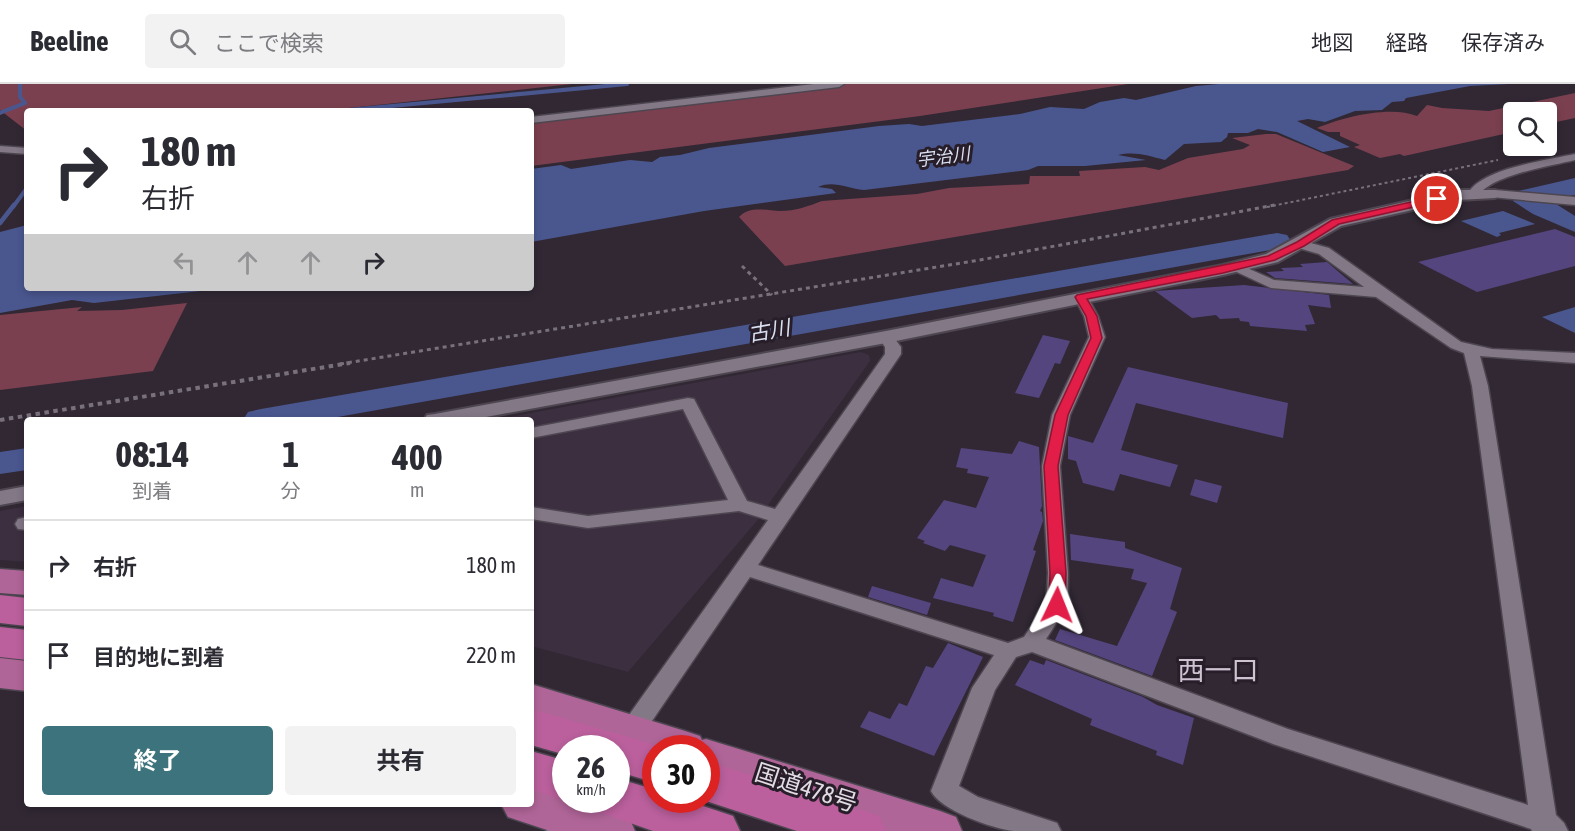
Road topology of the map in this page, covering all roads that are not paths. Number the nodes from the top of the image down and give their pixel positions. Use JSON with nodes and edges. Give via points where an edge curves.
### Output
{"nodes":[{"id":1,"x":839,"y":84,"type":"edge"},
{"id":2,"x":534,"y":120,"type":"edge"},
{"id":3,"x":0,"y":149,"type":"edge"},
{"id":4,"x":24,"y":151,"type":"edge"},
{"id":5,"x":24,"y":157,"type":"edge"},
{"id":6,"x":1575,"y":157,"type":"edge"},
{"id":7,"x":0,"y":159,"type":"edge"},
{"id":8,"x":1474,"y":193,"type":"junction"},
{"id":9,"x":1496,"y":194,"type":"joint"},
{"id":10,"x":1569,"y":202,"type":"edge"},
{"id":11,"x":1300,"y":244,"type":"junction"},
{"id":12,"x":1233,"y":267,"type":"junction"},
{"id":13,"x":1380,"y":293,"type":"junction"},
{"id":14,"x":1080,"y":297,"type":"junction"},
{"id":15,"x":886,"y":337,"type":"junction"},
{"id":16,"x":1471,"y":350,"type":"junction"},
{"id":17,"x":1575,"y":358,"type":"edge"},
{"id":18,"x":451,"y":417,"type":"edge"},
{"id":19,"x":534,"y":432,"type":"edge"},
{"id":20,"x":24,"y":494,"type":"edge"},
{"id":21,"x":0,"y":498,"type":"edge"},
{"id":22,"x":740,"y":505,"type":"junction"},
{"id":23,"x":534,"y":513,"type":"edge"},
{"id":24,"x":781,"y":517,"type":"junction"},
{"id":25,"x":745,"y":568,"type":"junction"},
{"id":26,"x":0,"y":581,"type":"edge"},
{"id":27,"x":24,"y":584,"type":"edge"},
{"id":28,"x":0,"y":609,"type":"edge"},
{"id":29,"x":24,"y":612,"type":"edge"},
{"id":30,"x":0,"y":642,"type":"edge"},
{"id":31,"x":1032,"y":643,"type":"junction"},
{"id":32,"x":24,"y":645,"type":"edge"},
{"id":33,"x":1008,"y":651,"type":"junction"},
{"id":34,"x":0,"y":673,"type":"edge"},
{"id":35,"x":24,"y":676,"type":"edge"},
{"id":36,"x":534,"y":701,"type":"edge"},
{"id":37,"x":534,"y":728,"type":"edge"},
{"id":38,"x":564,"y":735,"type":"edge"},
{"id":39,"x":597,"y":735,"type":"edge"},
{"id":40,"x":630,"y":742,"type":"edge"},
{"id":41,"x":720,"y":760,"type":"edge"},
{"id":42,"x":534,"y":773,"type":"edge"},
{"id":43,"x":720,"y":785,"type":"edge"},
{"id":44,"x":552,"y":790,"type":"edge"},
{"id":45,"x":630,"y":803,"type":"edge"},
{"id":46,"x":534,"y":805,"type":"edge"},
{"id":47,"x":552,"y":806,"type":"edge"},
{"id":48,"x":580,"y":813,"type":"edge"},
{"id":49,"x":1548,"y":828,"type":"edge"},
{"id":50,"x":613,"y":831,"type":"edge"},
{"id":51,"x":716,"y":831,"type":"edge"},
{"id":52,"x":862,"y":831,"type":"edge"},
{"id":53,"x":940,"y":831,"type":"edge"},
{"id":54,"x":1048,"y":831,"type":"edge"}],
"edges":[{"from":1,"to":2,"type":"street"},
{"from":3,"to":4,"type":"street"},
{"from":5,"to":7,"type":"street"},
{"from":6,"to":8,"type":"street","via":[[1510,172]]},
{"from":8,"to":9,"type":"street"},
{"from":8,"to":11,"type":"street","via":[[1336,222]]},
{"from":9,"to":10,"type":"street"},
{"from":11,"to":12,"type":"street","via":[[1272,258]]},
{"from":11,"to":13,"type":"street","via":[[1324,251]]},
{"from":12,"to":13,"type":"street","via":[[1271,284]]},
{"from":12,"to":14,"type":"street"},
{"from":13,"to":16,"type":"street","via":[[1456,345]]},
{"from":14,"to":15,"type":"street"},
{"from":14,"to":31,"type":"street","via":[[1092,316],[1097,338],[1061,415],[1051,466],[1057,605]]},
{"from":15,"to":18,"type":"street"},
{"from":15,"to":24,"type":"street","via":[[893,354]]},
{"from":16,"to":17,"type":"street"},
{"from":16,"to":49,"type":"street","via":[[1480,386]]},
{"from":19,"to":22,"type":"street","via":[[687,403]]},
{"from":20,"to":21,"type":"street"},
{"from":22,"to":23,"type":"street","via":[[588,522]]},
{"from":22,"to":24,"type":"street"},
{"from":24,"to":25,"type":"street"},
{"from":25,"to":33,"type":"street"},
{"from":25,"to":40,"type":"street"},
{"from":26,"to":27,"type":"highway"},
{"from":28,"to":29,"type":"highway"},
{"from":30,"to":32,"type":"highway"},
{"from":31,"to":33,"type":"street"},
{"from":31,"to":49,"type":"street","via":[[1282,737]]},
{"from":33,"to":54,"type":"street","via":[[984,688],[944,791],[970,806]]},
{"from":34,"to":35,"type":"highway"},
{"from":36,"to":39,"type":"highway"},
{"from":37,"to":38,"type":"highway"},
{"from":41,"to":53,"type":"highway","name":"国道478号"},
{"from":42,"to":44,"type":"highway"},
{"from":43,"to":52,"type":"highway"},
{"from":45,"to":51,"type":"highway"},
{"from":46,"to":47,"type":"highway"},
{"from":48,"to":50,"type":"highway"}]}
